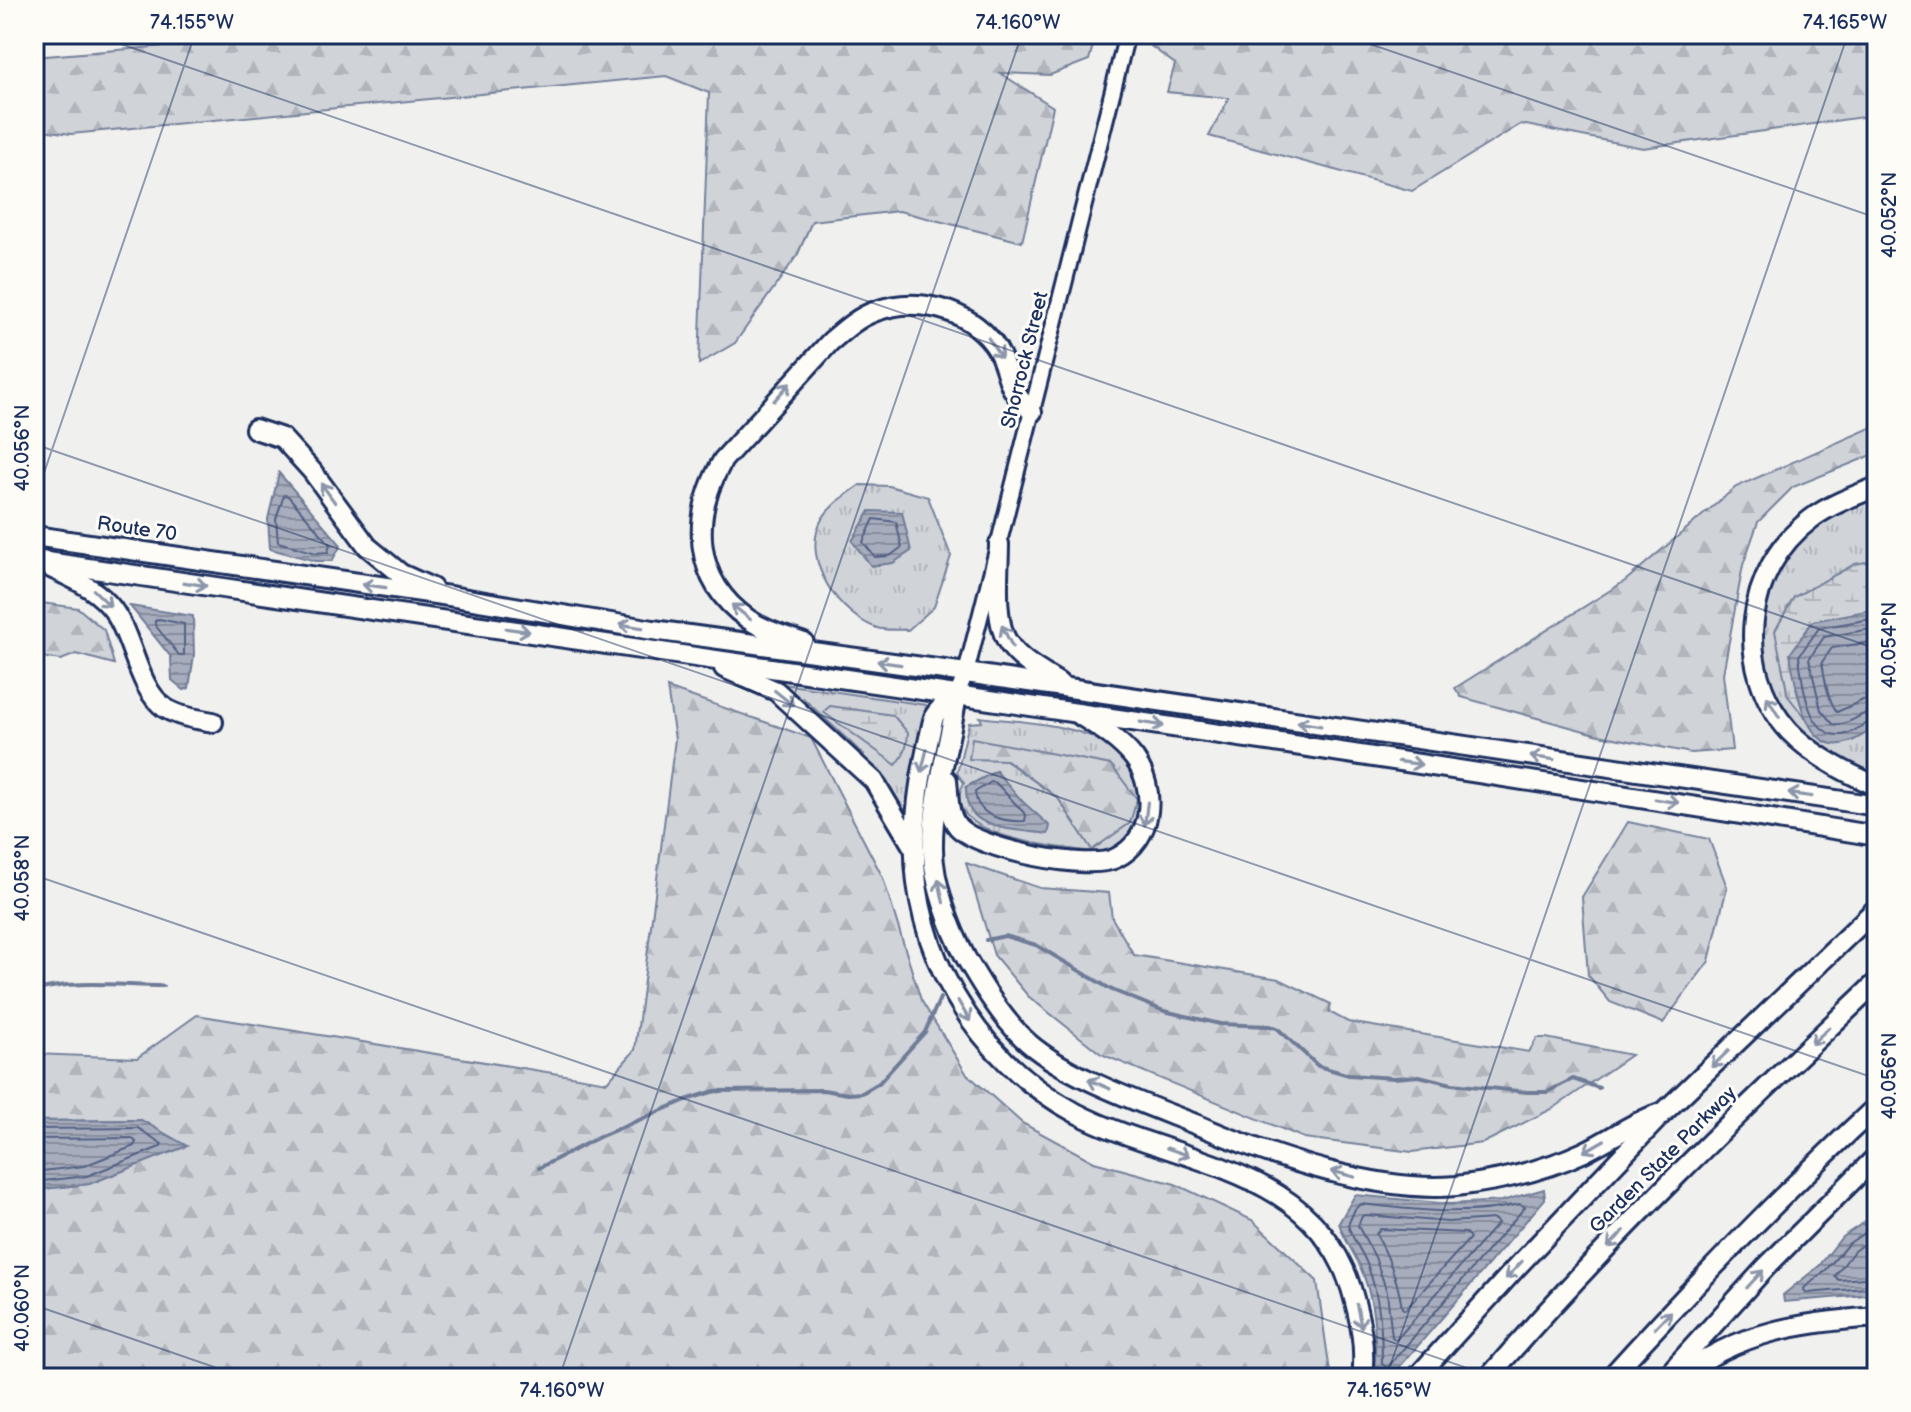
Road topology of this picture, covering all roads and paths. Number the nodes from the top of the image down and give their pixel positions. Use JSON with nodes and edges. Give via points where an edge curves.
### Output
{"nodes":[{"id":1,"x":1127,"y":34,"type":"edge"},
{"id":2,"x":1032,"y":412,"type":"junction"},
{"id":3,"x":255,"y":429,"type":"dead end"},
{"id":4,"x":1877,"y":487,"type":"edge"},
{"id":5,"x":34,"y":536,"type":"edge"},
{"id":6,"x":999,"y":544,"type":"junction"},
{"id":7,"x":34,"y":560,"type":"edge"},
{"id":8,"x":449,"y":596,"type":"junction"},
{"id":9,"x":660,"y":650,"type":"junction"},
{"id":10,"x":837,"y":655,"type":"junction"},
{"id":11,"x":966,"y":673,"type":"junction"},
{"id":12,"x":1064,"y":687,"type":"junction"},
{"id":13,"x":957,"y":694,"type":"junction"},
{"id":14,"x":1075,"y":713,"type":"junction"},
{"id":15,"x":213,"y":722,"type":"dead end"},
{"id":16,"x":945,"y":752,"type":"junction"},
{"id":17,"x":1877,"y":786,"type":"edge"},
{"id":18,"x":1877,"y":806,"type":"edge"},
{"id":19,"x":1877,"y":836,"type":"edge"},
{"id":20,"x":915,"y":850,"type":"junction"},
{"id":21,"x":1877,"y":908,"type":"edge"},
{"id":22,"x":1877,"y":982,"type":"edge"},
{"id":23,"x":1877,"y":1106,"type":"edge"},
{"id":24,"x":1664,"y":1112,"type":"junction"},
{"id":25,"x":1877,"y":1156,"type":"edge"},
{"id":26,"x":1877,"y":1317,"type":"edge"},
{"id":27,"x":1362,"y":1378,"type":"edge"},
{"id":28,"x":1416,"y":1378,"type":"edge"},
{"id":29,"x":1488,"y":1378,"type":"edge"},
{"id":30,"x":1610,"y":1378,"type":"edge"},
{"id":31,"x":1665,"y":1378,"type":"edge"},
{"id":32,"x":1679,"y":1378,"type":"edge"}],
"edges":[{"from":1,"to":2,"type":"main road","name":"Shorrock Street"},
{"from":2,"to":6,"type":"main road","name":"Shorrock Street"},
{"from":10,"to":2,"type":"highway","one_way":true,"via":[[762,628],[716,587],[703,547],[702,520],[723,460],[830,342],[863,316],[893,306],[945,309],[972,323],[994,344],[1013,390]]},
{"from":8,"to":3,"type":"highway","one_way":true,"via":[[401,574],[368,547],[282,438]]},
{"from":17,"to":4,"type":"highway","one_way":true,"via":[[1816,754],[1781,721],[1762,685],[1752,631],[1765,577],[1786,542],[1824,510]]},
{"from":8,"to":5,"type":"highway","name":"Route 70","one_way":true},
{"from":6,"to":11,"type":"main road","name":"Shorrock Street"},
{"from":12,"to":6,"type":"highway","one_way":true,"via":[[1009,644],[1002,628]]},
{"from":7,"to":9,"type":"highway","one_way":true},
{"from":7,"to":15,"type":"highway","one_way":true,"via":[[81,582],[110,606],[156,700]]},
{"from":10,"to":8,"type":"highway","one_way":true},
{"from":9,"to":13,"type":"highway"},
{"from":9,"to":20,"type":"highway","one_way":true,"via":[[730,669],[776,691],[874,781]]},
{"from":11,"to":10,"type":"highway","one_way":true},
{"from":11,"to":12,"type":"highway"},
{"from":11,"to":13,"type":"main road","name":"Shorrock Street"},
{"from":18,"to":12,"type":"highway","one_way":true},
{"from":13,"to":14,"type":"highway"},
{"from":13,"to":16,"type":"highway"},
{"from":13,"to":20,"type":"highway","one_way":true,"via":[[935,716],[918,787]]},
{"from":14,"to":16,"type":"highway","one_way":true,"via":[[1107,733],[1143,772],[1149,812],[1142,835],[1114,859],[1083,864],[1042,857],[977,839],[959,828],[950,812]]},
{"from":14,"to":19,"type":"highway","one_way":true},
{"from":24,"to":16,"type":"highway","one_way":true,"via":[[1543,1169],[1454,1186],[1408,1186],[1349,1176],[1245,1145],[1084,1078],[1022,1037],[988,996],[957,941],[932,851]]},
{"from":20,"to":27,"type":"highway","one_way":true,"via":[[929,939],[970,1022],[1046,1096],[1107,1127],[1239,1173],[1298,1208],[1319,1229],[1347,1275],[1363,1339]]},
{"from":21,"to":24,"type":"highway","one_way":true},
{"from":22,"to":29,"type":"highway","name":"Garden State Parkway","one_way":true,"via":[[1728,1123]]},
{"from":30,"to":23,"type":"highway","one_way":true},
{"from":24,"to":28,"type":"highway","one_way":true},
{"from":31,"to":25,"type":"highway","one_way":true},
{"from":26,"to":32,"type":"highway","via":[[1822,1320],[1748,1337]]}]}
